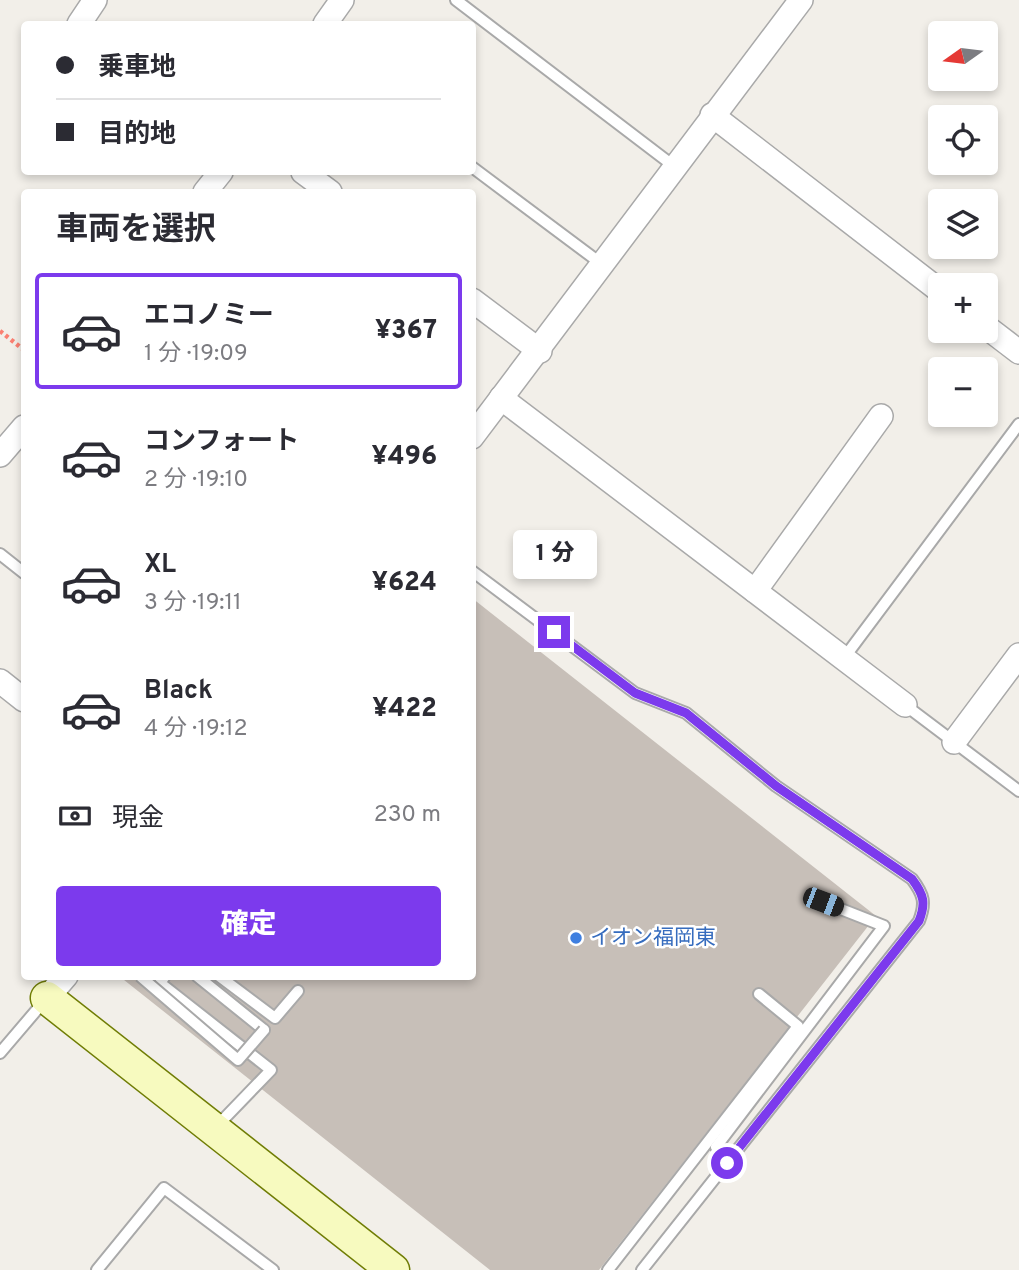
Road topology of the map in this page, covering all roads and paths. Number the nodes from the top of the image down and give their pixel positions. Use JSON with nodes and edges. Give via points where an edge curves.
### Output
{"nodes":[{"id":1,"x":95,"y":0,"type":"edge"},
{"id":2,"x":342,"y":0,"type":"edge"},
{"id":3,"x":456,"y":0,"type":"edge"},
{"id":4,"x":802,"y":0,"type":"edge"},
{"id":5,"x":81,"y":21,"type":"edge"},
{"id":6,"x":327,"y":21,"type":"edge"},
{"id":7,"x":712,"y":115,"type":"junction"},
{"id":8,"x":674,"y":167,"type":"junction"},
{"id":9,"x":476,"y":170,"type":"edge"},
{"id":10,"x":307,"y":175,"type":"edge"},
{"id":11,"x":326,"y":189,"type":"edge"},
{"id":12,"x":603,"y":265,"type":"junction"},
{"id":13,"x":928,"y":282,"type":"edge"},
{"id":14,"x":476,"y":303,"type":"edge"},
{"id":15,"x":0,"y":331,"type":"edge"},
{"id":16,"x":998,"y":336,"type":"edge"},
{"id":17,"x":21,"y":348,"type":"edge"},
{"id":18,"x":540,"y":351,"type":"junction"},
{"id":19,"x":1019,"y":352,"type":"edge"},
{"id":20,"x":500,"y":398,"type":"junction"},
{"id":21,"x":881,"y":416,"type":"dead end"},
{"id":22,"x":1019,"y":424,"type":"edge"},
{"id":23,"x":21,"y":430,"type":"edge"},
{"id":24,"x":476,"y":431,"type":"edge"},
{"id":25,"x":0,"y":455,"type":"edge"},
{"id":26,"x":0,"y":554,"type":"edge"},
{"id":27,"x":21,"y":571,"type":"edge"},
{"id":28,"x":476,"y":574,"type":"edge"},
{"id":29,"x":755,"y":591,"type":"junction"},
{"id":30,"x":1019,"y":655,"type":"edge"},
{"id":31,"x":844,"y":659,"type":"junction"},
{"id":32,"x":0,"y":681,"type":"edge"},
{"id":33,"x":21,"y":697,"type":"edge"},
{"id":34,"x":905,"y":705,"type":"joint"},
{"id":35,"x":954,"y":742,"type":"junction"},
{"id":36,"x":1019,"y":791,"type":"edge"},
{"id":37,"x":823,"y":902,"type":"dead end"},
{"id":38,"x":145,"y":980,"type":"edge"},
{"id":39,"x":162,"y":980,"type":"edge"},
{"id":40,"x":202,"y":980,"type":"edge"},
{"id":41,"x":224,"y":980,"type":"edge"},
{"id":42,"x":56,"y":987,"type":"edge"},
{"id":43,"x":298,"y":991,"type":"dead end"},
{"id":44,"x":759,"y":994,"type":"dead end"},
{"id":45,"x":0,"y":1053,"type":"edge"},
{"id":46,"x":214,"y":1129,"type":"junction"},
{"id":47,"x":727,"y":1163,"type":"junction"},
{"id":48,"x":97,"y":1270,"type":"edge"},
{"id":49,"x":273,"y":1270,"type":"edge"},
{"id":50,"x":393,"y":1270,"type":"edge"},
{"id":51,"x":608,"y":1270,"type":"edge"},
{"id":52,"x":642,"y":1270,"type":"edge"}],
"edges":[{"from":1,"to":5,"type":"street"},
{"from":2,"to":6,"type":"street"},
{"from":3,"to":8,"type":"lane"},
{"from":4,"to":7,"type":"street"},
{"from":7,"to":8,"type":"street"},
{"from":7,"to":13,"type":"street"},
{"from":8,"to":12,"type":"street"},
{"from":9,"to":12,"type":"lane"},
{"from":10,"to":11,"type":"street"},
{"from":12,"to":18,"type":"street"},
{"from":14,"to":18,"type":"street"},
{"from":15,"to":17,"type":"path"},
{"from":16,"to":19,"type":"street"},
{"from":18,"to":20,"type":"street"},
{"from":20,"to":24,"type":"street"},
{"from":20,"to":29,"type":"street"},
{"from":21,"to":29,"type":"street"},
{"from":22,"to":31,"type":"lane"},
{"from":23,"to":25,"type":"street"},
{"from":26,"to":27,"type":"lane"},
{"from":28,"to":47,"type":"lane","via":[[635,693],[686,713],[776,786],[912,879],[923,893],[925,907],[919,921]]},
{"from":29,"to":31,"type":"street"},
{"from":30,"to":35,"type":"street"},
{"from":31,"to":34,"type":"street"},
{"from":32,"to":33,"type":"street"},
{"from":34,"to":35,"type":"lane"},
{"from":35,"to":36,"type":"lane"},
{"from":37,"to":47,"type":"lane","via":[[884,926],[716,1147]]},
{"from":38,"to":40,"type":"lane","bridge":true,"via":[[238,1060],[264,1030]]},
{"from":39,"to":46,"type":"lane","via":[[160,983],[271,1070]]},
{"from":41,"to":43,"type":"lane","via":[[275,1018]]},
{"from":42,"to":45,"type":"lane"},
{"from":42,"to":46,"type":"street"},
{"from":44,"to":51,"type":"lane","via":[[798,1026]]},
{"from":46,"to":50,"type":"street"},
{"from":47,"to":52,"type":"lane"},
{"from":48,"to":49,"type":"lane","via":[[164,1188]]}]}
